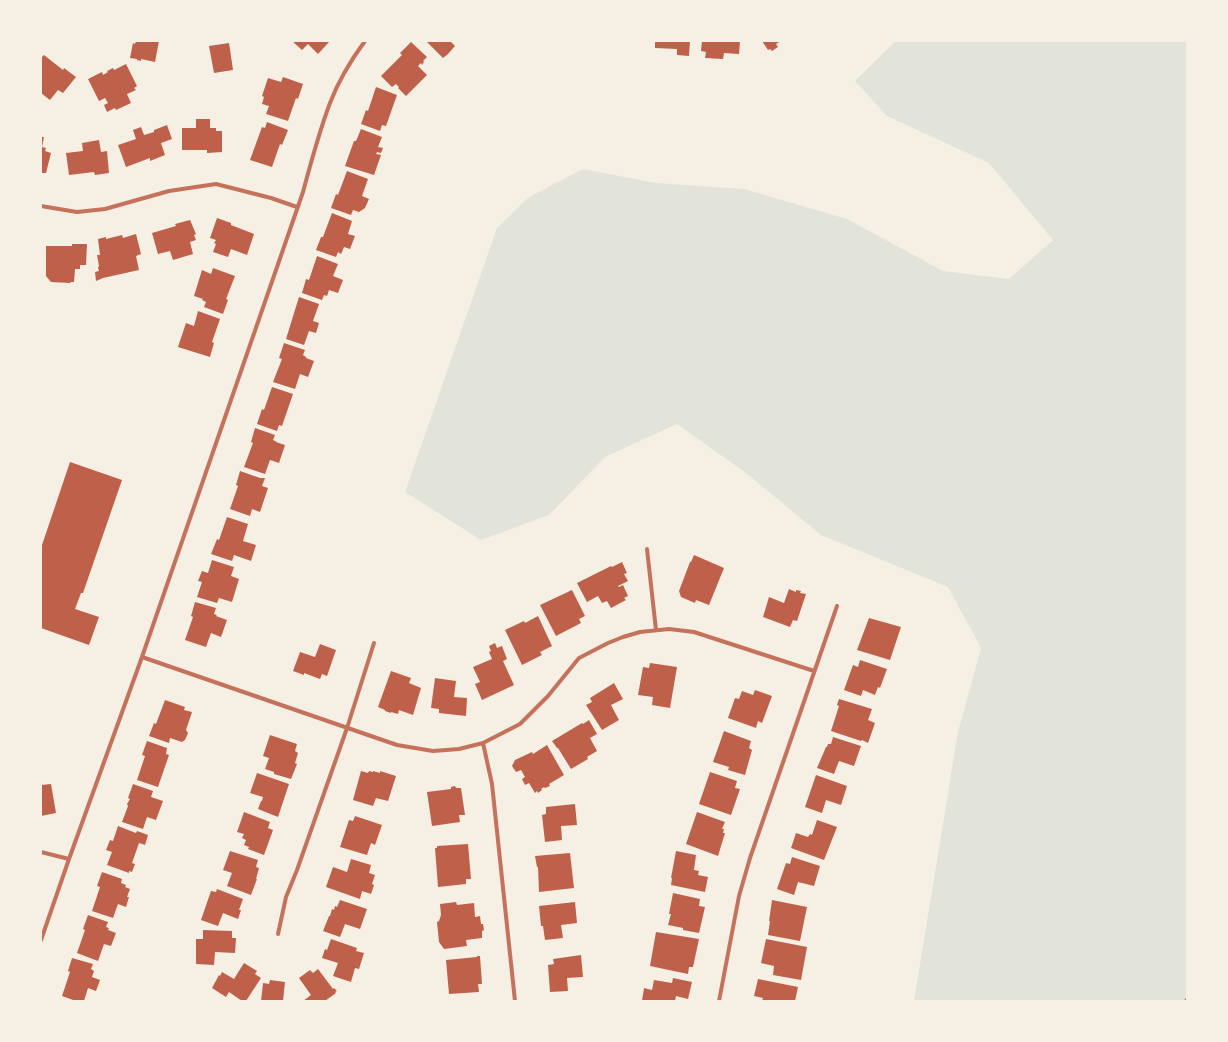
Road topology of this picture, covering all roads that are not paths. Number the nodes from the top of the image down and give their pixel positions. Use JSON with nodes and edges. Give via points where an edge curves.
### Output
{"nodes":[{"id":1,"x":365,"y":41,"type":"edge"},
{"id":2,"x":41,"y":206,"type":"edge"},
{"id":3,"x":297,"y":207,"type":"junction"},
{"id":4,"x":647,"y":549,"type":"dead end"},
{"id":5,"x":837,"y":606,"type":"dead end"},
{"id":6,"x":656,"y":630,"type":"junction"},
{"id":7,"x":374,"y":643,"type":"dead end"},
{"id":8,"x":142,"y":657,"type":"junction"},
{"id":9,"x":814,"y":671,"type":"junction"},
{"id":10,"x":347,"y":728,"type":"junction"},
{"id":11,"x":483,"y":743,"type":"junction"},
{"id":12,"x":41,"y":852,"type":"edge"},
{"id":13,"x":69,"y":859,"type":"junction"},
{"id":14,"x":278,"y":934,"type":"dead end"},
{"id":15,"x":41,"y":940,"type":"edge"},
{"id":16,"x":515,"y":1001,"type":"edge"},
{"id":17,"x":719,"y":1001,"type":"edge"}],
"edges":[{"from":1,"to":3,"type":"street","via":[[352,59],[330,102]]},
{"from":2,"to":3,"type":"street","via":[[77,212],[105,209],[169,191],[216,184]]},
{"from":3,"to":8,"type":"street"},
{"from":4,"to":6,"type":"street"},
{"from":5,"to":9,"type":"street"},
{"from":6,"to":9,"type":"street","via":[[694,632]]},
{"from":6,"to":11,"type":"street","via":[[623,637],[579,658],[548,696],[520,724]]},
{"from":7,"to":10,"type":"street"},
{"from":8,"to":10,"type":"street"},
{"from":8,"to":13,"type":"street"},
{"from":9,"to":17,"type":"street","via":[[739,896]]},
{"from":10,"to":11,"type":"street","via":[[397,745],[433,752]]},
{"from":10,"to":14,"type":"street","via":[[286,897]]},
{"from":11,"to":16,"type":"street","via":[[492,784]]},
{"from":12,"to":13,"type":"street"},
{"from":13,"to":15,"type":"street"}]}
